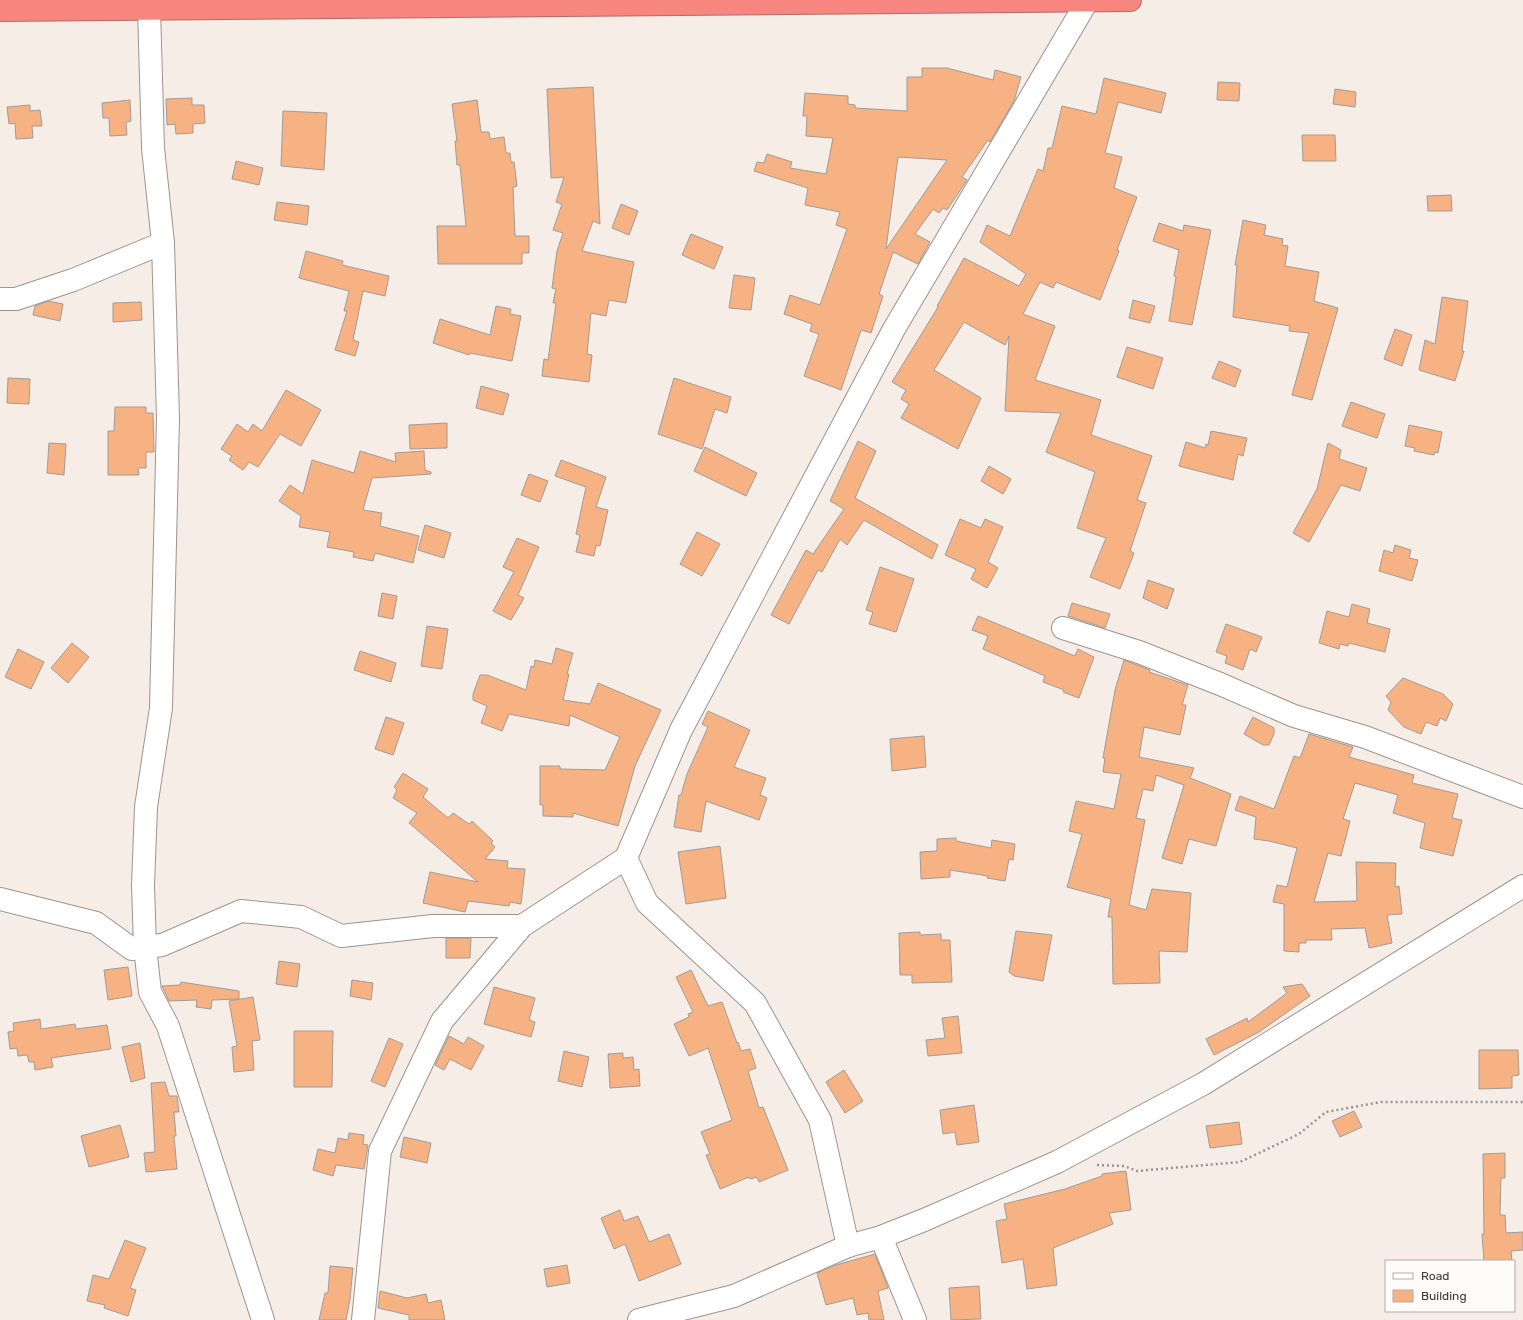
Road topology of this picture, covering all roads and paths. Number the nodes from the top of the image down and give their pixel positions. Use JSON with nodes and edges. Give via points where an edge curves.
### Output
{"nodes":[{"id":1,"x":1088,"y":0,"type":"edge"},
{"id":2,"x":1130,"y":0,"type":"edge"},
{"id":3,"x":828,"y":1,"type":"edge"},
{"id":4,"x":149,"y":8,"type":"junction"},
{"id":5,"x":0,"y":10,"type":"edge"},
{"id":6,"x":163,"y":244,"type":"junction"},
{"id":7,"x":0,"y":299,"type":"edge"},
{"id":8,"x":1063,"y":628,"type":"dead end"},
{"id":9,"x":1523,"y":797,"type":"edge"},
{"id":10,"x":626,"y":858,"type":"junction"},
{"id":11,"x":1523,"y":886,"type":"edge"},
{"id":12,"x":0,"y":899,"type":"edge"},
{"id":13,"x":522,"y":926,"type":"junction"},
{"id":14,"x":146,"y":947,"type":"junction"},
{"id":15,"x":1523,"y":1102,"type":"edge"},
{"id":16,"x":1094,"y":1164,"type":"dead end"},
{"id":17,"x":881,"y":1237,"type":"junction"},
{"id":18,"x":848,"y":1246,"type":"junction"},
{"id":19,"x":263,"y":1320,"type":"edge"},
{"id":20,"x":363,"y":1320,"type":"edge"},
{"id":21,"x":639,"y":1320,"type":"edge"},
{"id":22,"x":915,"y":1320,"type":"edge"}],
"edges":[{"from":1,"to":2,"type":"highway"},
{"from":1,"to":3,"type":"highway"},
{"from":1,"to":10,"type":"street","via":[[886,344],[681,730]]},
{"from":3,"to":4,"type":"highway"},
{"from":4,"to":5,"type":"highway"},
{"from":4,"to":6,"type":"street","via":[[153,148]]},
{"from":6,"to":7,"type":"street","via":[[16,299]]},
{"from":6,"to":14,"type":"street","via":[[168,418],[165,608],[161,708],[146,807],[143,885]]},
{"from":8,"to":9,"type":"street","via":[[1139,652],[1294,716],[1365,737]]},
{"from":10,"to":13,"type":"street"},
{"from":10,"to":18,"type":"street","via":[[647,903],[755,1003],[820,1120]]},
{"from":11,"to":17,"type":"street","via":[[1203,1084],[1057,1162]]},
{"from":12,"to":14,"type":"street","via":[[96,923],[132,948]]},
{"from":13,"to":14,"type":"street","via":[[433,926],[341,936],[301,917],[241,911],[162,945]]},
{"from":13,"to":20,"type":"street","via":[[442,1021],[380,1151]]},
{"from":14,"to":19,"type":"street","via":[[150,992],[168,1026]]},
{"from":15,"to":16,"type":"path","via":[[1381,1102],[1326,1112],[1299,1134],[1240,1162],[1137,1171],[1124,1166]]},
{"from":17,"to":18,"type":"street"},
{"from":17,"to":22,"type":"street"},
{"from":18,"to":21,"type":"street","via":[[734,1296]]}]}
